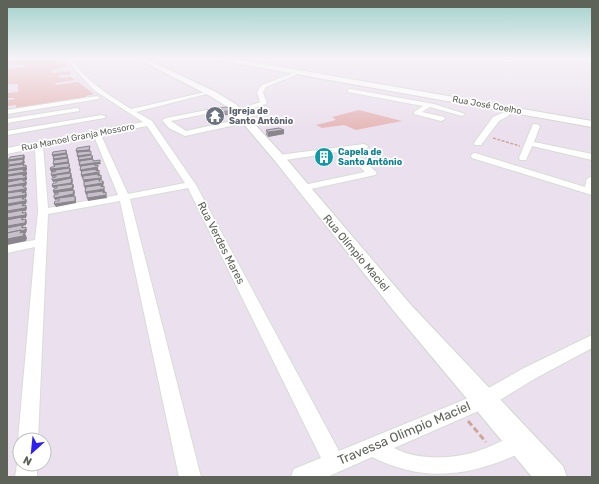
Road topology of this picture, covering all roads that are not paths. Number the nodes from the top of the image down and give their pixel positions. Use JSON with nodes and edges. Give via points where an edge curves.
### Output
{"nodes":[{"id":1,"x":88,"y":81,"type":"edge"},
{"id":2,"x":185,"y":81,"type":"edge"},
{"id":3,"x":278,"y":81,"type":"edge"},
{"id":4,"x":348,"y":81,"type":"edge"},
{"id":5,"x":350,"y":91,"type":"dead end"},
{"id":6,"x":208,"y":92,"type":"junction"},
{"id":7,"x":97,"y":98,"type":"dead end"},
{"id":8,"x":445,"y":98,"type":"junction"},
{"id":9,"x":178,"y":99,"type":"junction"},
{"id":10,"x":431,"y":106,"type":"junction"},
{"id":11,"x":77,"y":110,"type":"dead end"},
{"id":12,"x":513,"y":110,"type":"junction"},
{"id":13,"x":130,"y":111,"type":"junction"},
{"id":14,"x":7,"y":112,"type":"edge"},
{"id":15,"x":239,"y":113,"type":"junction"},
{"id":16,"x":199,"y":114,"type":"junction"},
{"id":17,"x":462,"y":114,"type":"dead end"},
{"id":18,"x":102,"y":117,"type":"dead end"},
{"id":19,"x":442,"y":119,"type":"dead end"},
{"id":20,"x":7,"y":121,"type":"edge"},
{"id":21,"x":149,"y":123,"type":"junction"},
{"id":22,"x":592,"y":124,"type":"edge"},
{"id":23,"x":536,"y":126,"type":"dead end"},
{"id":24,"x":7,"y":133,"type":"edge"},
{"id":25,"x":96,"y":133,"type":"junction"},
{"id":26,"x":478,"y":143,"type":"dead end"},
{"id":27,"x":39,"y":144,"type":"junction"},
{"id":28,"x":528,"y":145,"type":"junction"},
{"id":29,"x":364,"y":146,"type":"dead end"},
{"id":30,"x":345,"y":148,"type":"junction"},
{"id":31,"x":7,"y":151,"type":"edge"},
{"id":32,"x":475,"y":156,"type":"dead end"},
{"id":33,"x":592,"y":157,"type":"edge"},
{"id":34,"x":279,"y":158,"type":"junction"},
{"id":35,"x":523,"y":158,"type":"dead end"},
{"id":36,"x":592,"y":179,"type":"edge"},
{"id":37,"x":191,"y":184,"type":"junction"},
{"id":38,"x":302,"y":188,"type":"junction"},
{"id":39,"x":591,"y":192,"type":"edge"},
{"id":40,"x":124,"y":197,"type":"junction"},
{"id":41,"x":43,"y":212,"type":"junction"},
{"id":42,"x":42,"y":242,"type":"junction"},
{"id":43,"x":7,"y":249,"type":"edge"},
{"id":44,"x":592,"y":342,"type":"edge"},
{"id":45,"x":484,"y":400,"type":"junction"},
{"id":46,"x":29,"y":432,"type":"edge"},
{"id":47,"x":521,"y":442,"type":"junction"},
{"id":48,"x":374,"y":447,"type":"junction"},
{"id":49,"x":334,"y":462,"type":"junction"},
{"id":50,"x":190,"y":477,"type":"edge"},
{"id":51,"x":302,"y":477,"type":"edge"},
{"id":52,"x":552,"y":477,"type":"edge"}],
"edges":[{"from":1,"to":13,"type":"street","name":"Rua Verdes Mares"},
{"from":2,"to":6,"type":"main road","name":"Rua Olímpio Maciel"},
{"from":3,"to":15,"type":"street","via":[[264,86],[260,92],[264,103]]},
{"from":4,"to":8,"type":"main road","name":"Rua José Coelho"},
{"from":5,"to":10,"type":"street"},
{"from":6,"to":9,"type":"street"},
{"from":6,"to":15,"type":"main road","name":"Rua Olímpio Maciel"},
{"from":7,"to":14,"type":"street"},
{"from":8,"to":10,"type":"street"},
{"from":8,"to":12,"type":"main road","name":"Rua José Coelho"},
{"from":9,"to":13,"type":"street"},
{"from":9,"to":16,"type":"street"},
{"from":10,"to":17,"type":"street"},
{"from":10,"to":19,"type":"street","via":[[416,113]]},
{"from":11,"to":20,"type":"street"},
{"from":12,"to":22,"type":"main road","name":"Rua José Coelho"},
{"from":12,"to":26,"type":"street","via":[[496,119]]},
{"from":13,"to":21,"type":"street","name":"Rua Verdes Mares"},
{"from":15,"to":16,"type":"street"},
{"from":15,"to":16,"type":"street","via":[[185,134],[166,120]]},
{"from":15,"to":34,"type":"main road","name":"Rua Olímpio Maciel"},
{"from":18,"to":24,"type":"street"},
{"from":21,"to":25,"type":"street","name":"Rua Manoel Granja Mossoro"},
{"from":21,"to":37,"type":"street","name":"Rua Verdes Mares"},
{"from":23,"to":28,"type":"street"},
{"from":25,"to":27,"type":"street","name":"Rua Manoel Granja Mossoro"},
{"from":25,"to":40,"type":"street"},
{"from":27,"to":31,"type":"street","name":"Rua Manoel Granja Mossoro"},
{"from":27,"to":41,"type":"street"},
{"from":28,"to":33,"type":"street"},
{"from":28,"to":35,"type":"street"},
{"from":29,"to":30,"type":"street"},
{"from":30,"to":34,"type":"street"},
{"from":30,"to":38,"type":"street","via":[[372,172]]},
{"from":32,"to":39,"type":"street"},
{"from":34,"to":38,"type":"main road","name":"Rua Olímpio Maciel"},
{"from":36,"to":39,"type":"street"},
{"from":37,"to":40,"type":"street"},
{"from":37,"to":49,"type":"street","name":"Rua Verdes Mares"},
{"from":38,"to":45,"type":"main road","name":"Rua Olímpio Maciel","via":[[404,310]]},
{"from":40,"to":41,"type":"street"},
{"from":40,"to":50,"type":"street"},
{"from":41,"to":42,"type":"street"},
{"from":42,"to":43,"type":"street"},
{"from":42,"to":46,"type":"street"},
{"from":44,"to":45,"type":"street","name":"Travessa Olimpio Maciel","via":[[530,373]]},
{"from":45,"to":47,"type":"main road","name":"Rua Olímpio Maciel"},
{"from":45,"to":48,"type":"street","name":"Travessa Olimpio Maciel"},
{"from":47,"to":48,"type":"street","via":[[478,462],[431,467],[393,459]]},
{"from":47,"to":52,"type":"main road","name":"Rua Olímpio Maciel"},
{"from":48,"to":49,"type":"street","name":"Travessa Olimpio Maciel"},
{"from":49,"to":51,"type":"street","name":"Travessa Olimpio Maciel"}]}
